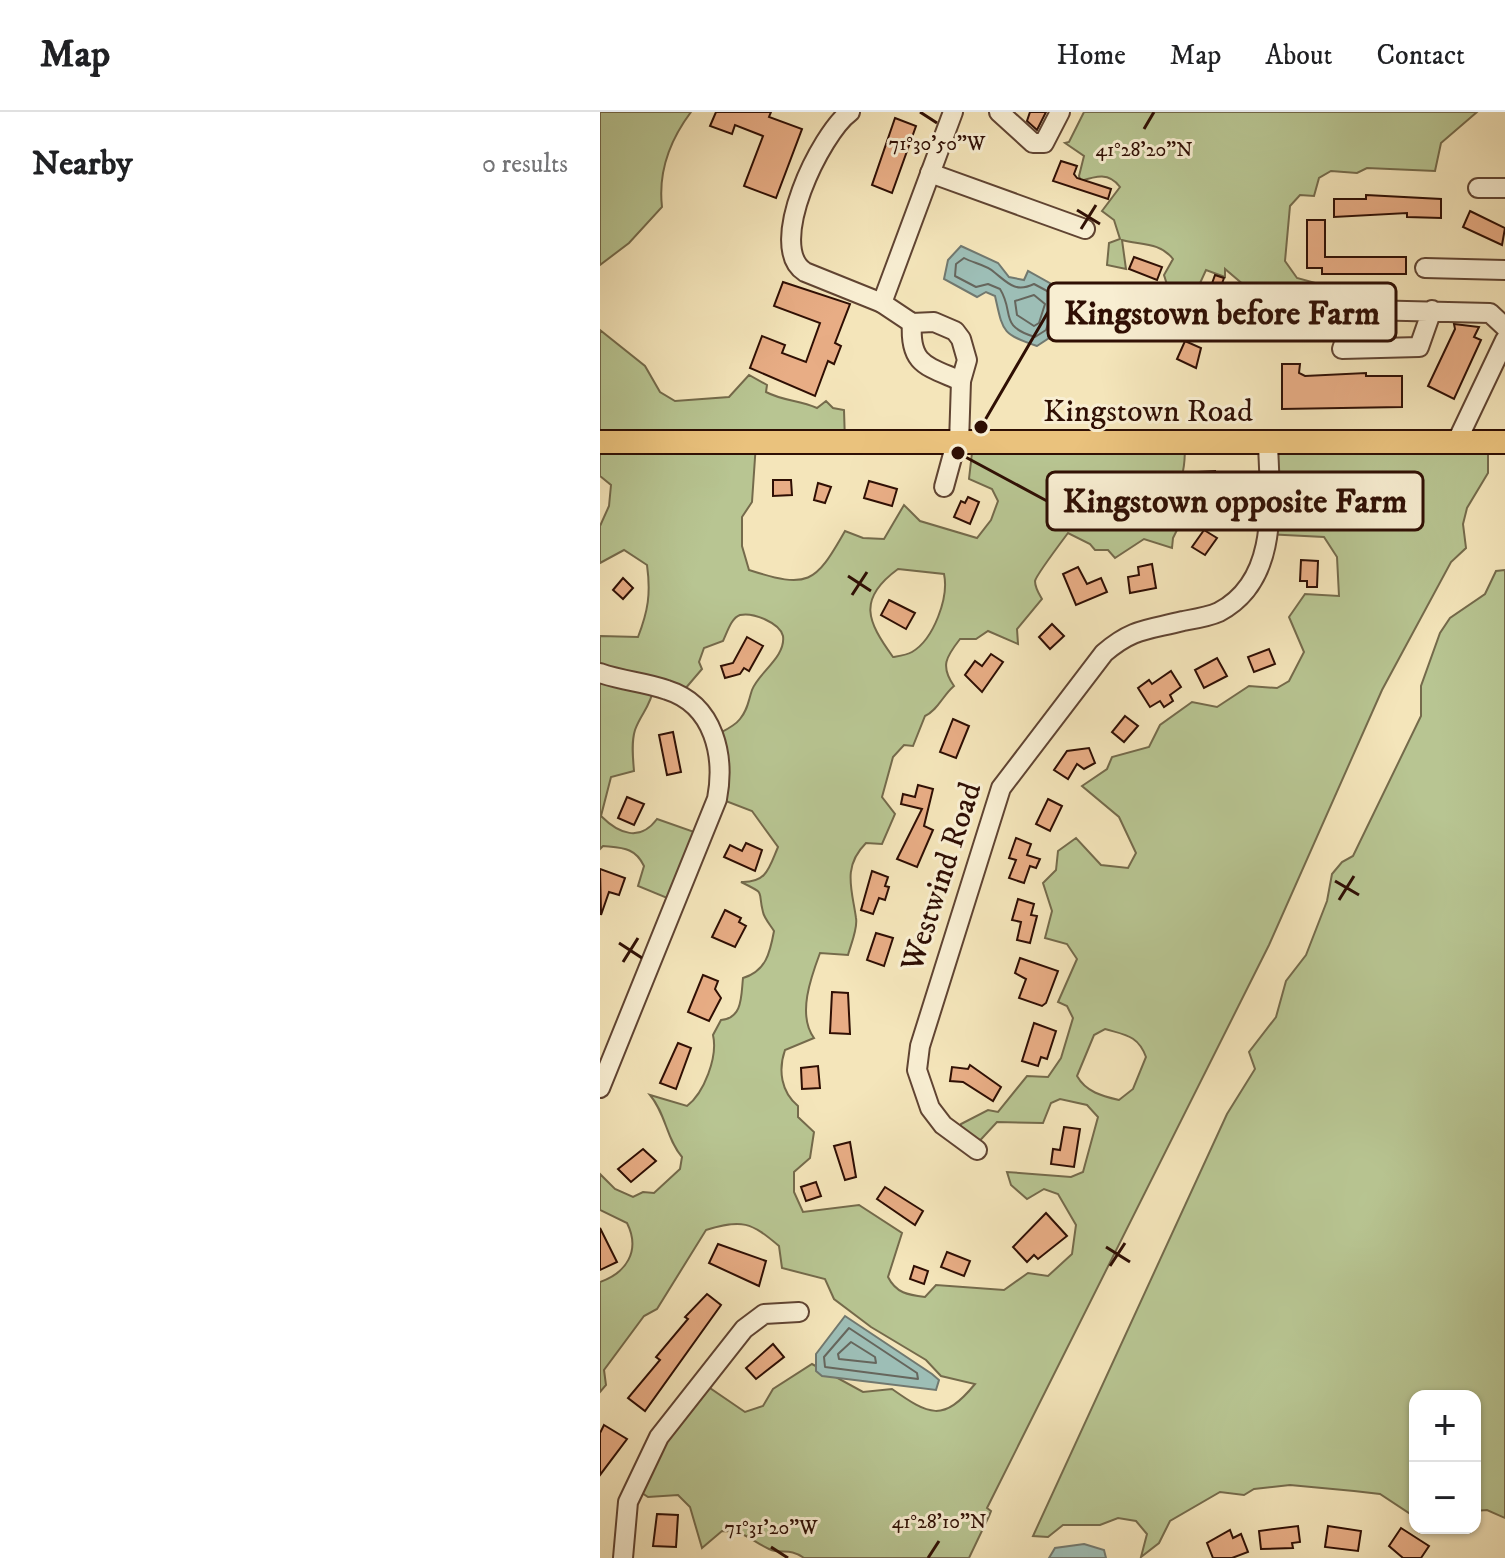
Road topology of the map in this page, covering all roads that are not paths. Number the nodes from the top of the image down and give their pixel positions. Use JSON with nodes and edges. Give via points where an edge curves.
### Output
{"nodes":[{"id":1,"x":850,"y":112,"type":"edge"},
{"id":2,"x":953,"y":112,"type":"edge"},
{"id":3,"x":999,"y":112,"type":"edge"},
{"id":4,"x":1060,"y":112,"type":"edge"},
{"id":5,"x":930,"y":173,"type":"junction"},
{"id":6,"x":1478,"y":188,"type":"dead end"},
{"id":7,"x":1505,"y":188,"type":"edge"},
{"id":8,"x":1085,"y":229,"type":"dead end"},
{"id":9,"x":1425,"y":268,"type":"dead end"},
{"id":10,"x":1505,"y":270,"type":"edge"},
{"id":11,"x":882,"y":303,"type":"junction"},
{"id":12,"x":1432,"y":310,"type":"junction"},
{"id":13,"x":912,"y":323,"type":"junction"},
{"id":14,"x":1505,"y":327,"type":"edge"},
{"id":15,"x":1505,"y":340,"type":"edge"},
{"id":16,"x":961,"y":381,"type":"junction"},
{"id":17,"x":1457,"y":441,"type":"junction"},
{"id":18,"x":600,"y":442,"type":"edge"},
{"id":19,"x":1505,"y":442,"type":"edge"},
{"id":20,"x":958,"y":443,"type":"junction"},
{"id":21,"x":1268,"y":444,"type":"junction"},
{"id":22,"x":944,"y":487,"type":"dead end"},
{"id":23,"x":600,"y":673,"type":"edge"},
{"id":24,"x":600,"y":1088,"type":"edge"},
{"id":25,"x":977,"y":1150,"type":"dead end"},
{"id":26,"x":799,"y":1312,"type":"dead end"},
{"id":27,"x":623,"y":1558,"type":"edge"}],
"edges":[{"from":1,"to":11,"type":"street","via":[[820,146],[798,205],[792,248],[796,264],[805,272]]},
{"from":2,"to":5,"type":"street"},
{"from":3,"to":4,"type":"street","via":[[1033,143],[1044,143]]},
{"from":5,"to":8,"type":"street"},
{"from":5,"to":11,"type":"street"},
{"from":6,"to":7,"type":"street"},
{"from":9,"to":10,"type":"street"},
{"from":11,"to":13,"type":"street"},
{"from":12,"to":12,"type":"street","via":[[1419,347],[1342,349],[1360,312]]},
{"from":12,"to":14,"type":"street","via":[[1490,313]]},
{"from":13,"to":16,"type":"street","via":[[911,342],[918,359]]},
{"from":13,"to":16,"type":"street","via":[[934,322],[955,331],[967,360]]},
{"from":15,"to":17,"type":"street"},
{"from":16,"to":20,"type":"street"},
{"from":17,"to":19,"type":"main road","name":"Kingstown Road"},
{"from":17,"to":21,"type":"main road","name":"Kingstown Road"},
{"from":18,"to":20,"type":"main road","name":"Kingstown Road"},
{"from":20,"to":21,"type":"main road","name":"Kingstown Road"},
{"from":20,"to":22,"type":"street"},
{"from":21,"to":25,"type":"street","name":"Westwind Road","via":[[1266,546],[1251,584],[1217,613],[1142,628],[1123,637],[1104,653],[1001,788],[933,999],[917,1070],[930,1108],[943,1125]]},
{"from":23,"to":24,"type":"street","via":[[672,691],[688,703],[712,731],[721,751],[722,773],[717,799]]},
{"from":26,"to":27,"type":"street","via":[[764,1314],[744,1329],[659,1437],[628,1502]]}]}
